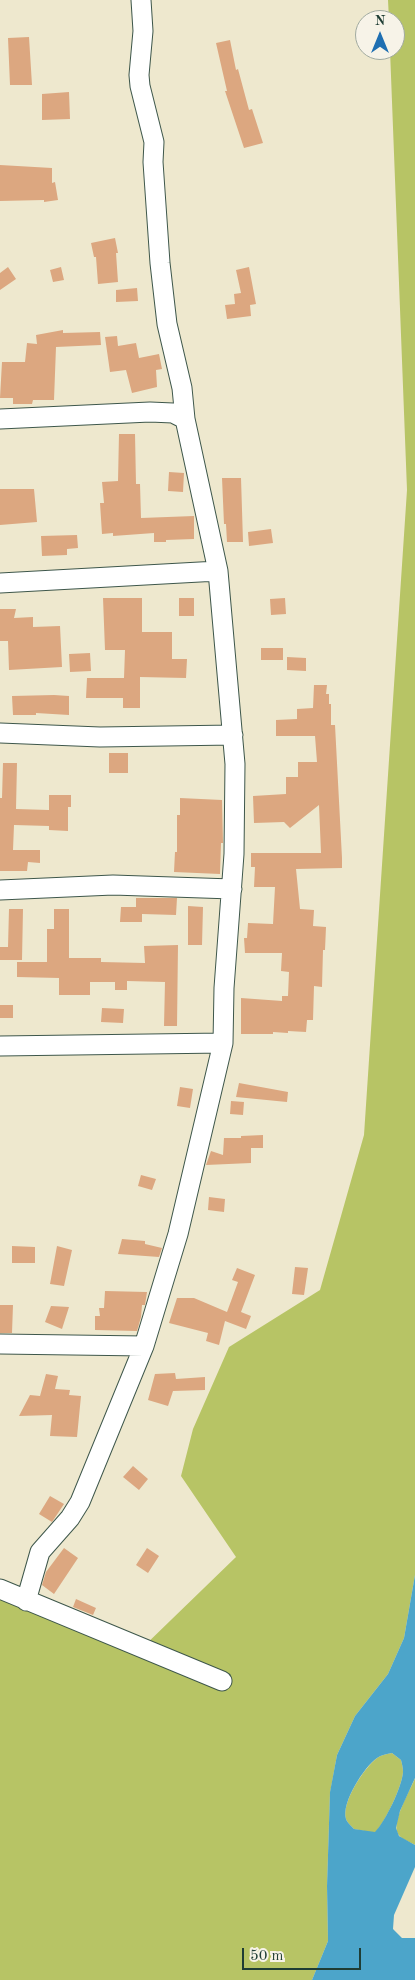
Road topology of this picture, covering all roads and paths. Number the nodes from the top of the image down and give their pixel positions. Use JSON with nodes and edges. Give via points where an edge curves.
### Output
{"nodes":[{"id":1,"x":141,"y":0,"type":"edge"},
{"id":2,"x":0,"y":419,"type":"edge"},
{"id":3,"x":185,"y":419,"type":"junction"},
{"id":4,"x":218,"y":572,"type":"junction"},
{"id":5,"x":0,"y":583,"type":"edge"},
{"id":6,"x":0,"y":733,"type":"edge"},
{"id":7,"x":233,"y":735,"type":"junction"},
{"id":8,"x":232,"y":888,"type":"junction"},
{"id":9,"x":0,"y":890,"type":"edge"},
{"id":10,"x":223,"y":1043,"type":"junction"},
{"id":11,"x":0,"y":1046,"type":"edge"},
{"id":12,"x":0,"y":1344,"type":"edge"},
{"id":13,"x":144,"y":1346,"type":"junction"},
{"id":14,"x":0,"y":1589,"type":"edge"},
{"id":15,"x":26,"y":1601,"type":"junction"},
{"id":16,"x":222,"y":1681,"type":"dead end"}],
"edges":[{"from":1,"to":3,"type":"street","via":[[144,31],[140,86],[154,142],[166,324],[182,388]]},
{"from":2,"to":3,"type":"street","via":[[150,412],[173,413]]},
{"from":3,"to":4,"type":"street"},
{"from":4,"to":5,"type":"street"},
{"from":4,"to":7,"type":"street"},
{"from":6,"to":7,"type":"street","via":[[100,738]]},
{"from":7,"to":8,"type":"street"},
{"from":8,"to":9,"type":"street","via":[[113,885]]},
{"from":8,"to":10,"type":"street"},
{"from":10,"to":11,"type":"street"},
{"from":10,"to":13,"type":"street","via":[[178,1234]]},
{"from":12,"to":13,"type":"street"},
{"from":13,"to":15,"type":"street","via":[[80,1502],[40,1552]]},
{"from":14,"to":15,"type":"street"},
{"from":15,"to":16,"type":"street"}]}
